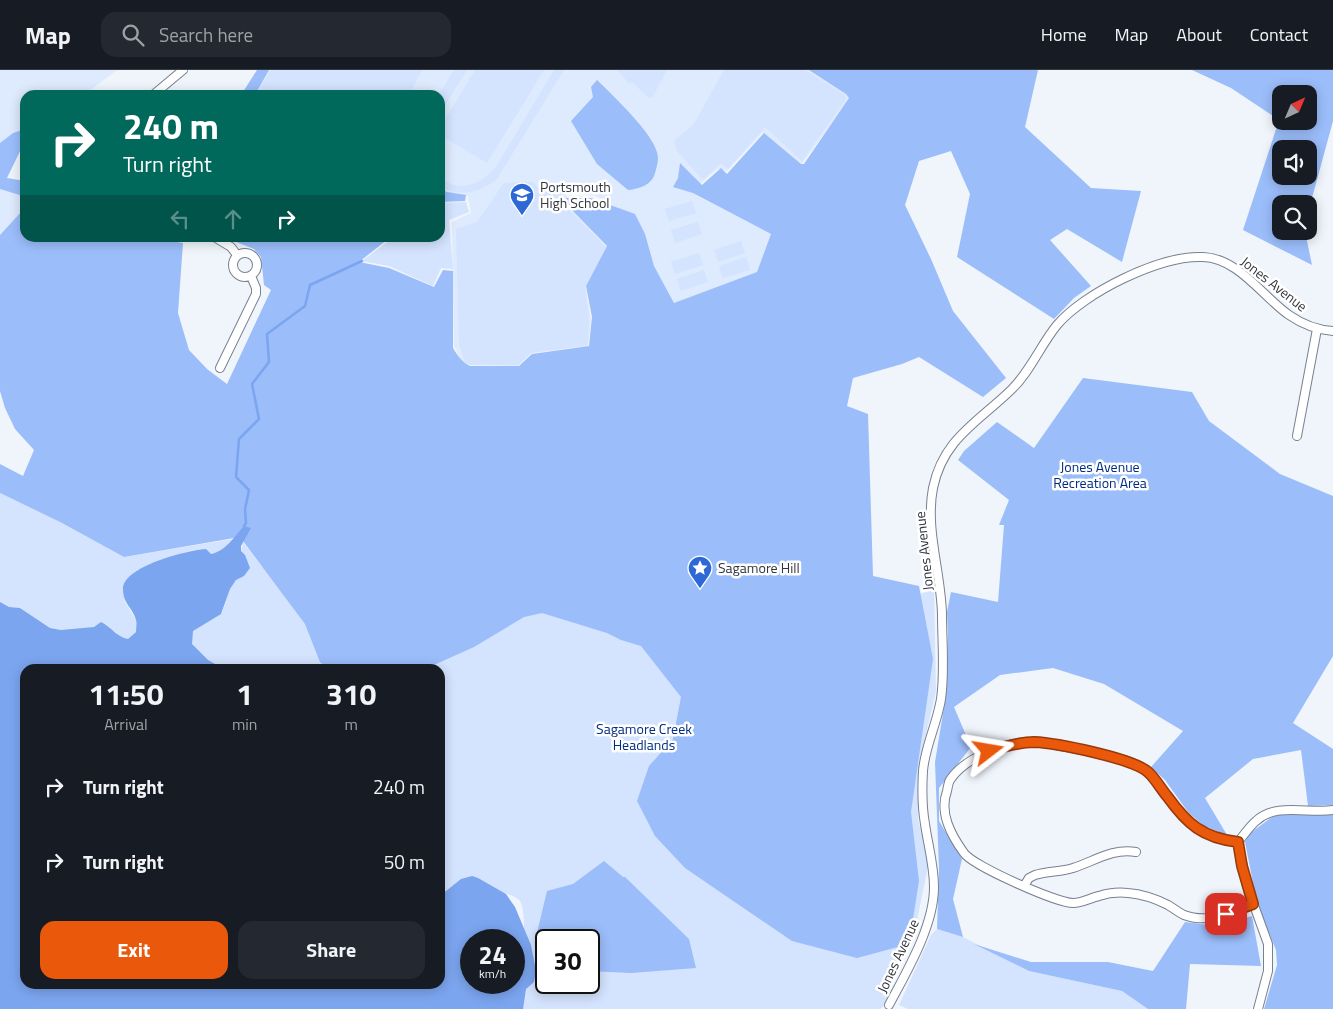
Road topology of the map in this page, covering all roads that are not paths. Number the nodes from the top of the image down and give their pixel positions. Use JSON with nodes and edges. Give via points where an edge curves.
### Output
{"nodes":[{"id":1,"x":183,"y":70,"type":"edge"},
{"id":2,"x":159,"y":90,"type":"edge"},
{"id":3,"x":222,"y":242,"type":"edge"},
{"id":4,"x":237,"y":255,"type":"junction"},
{"id":5,"x":251,"y":276,"type":"junction"},
{"id":6,"x":1317,"y":330,"type":"junction"},
{"id":7,"x":1333,"y":331,"type":"edge"},
{"id":8,"x":220,"y":368,"type":"dead end"},
{"id":9,"x":1297,"y":436,"type":"dead end"},
{"id":10,"x":1333,"y":810,"type":"edge"},
{"id":11,"x":1238,"y":842,"type":"junction"},
{"id":12,"x":1136,"y":852,"type":"dead end"},
{"id":13,"x":1024,"y":886,"type":"junction"},
{"id":14,"x":1253,"y":904,"type":"junction"},
{"id":15,"x":889,"y":1005,"type":"dead end"},
{"id":16,"x":1258,"y":1009,"type":"edge"}],
"edges":[{"from":1,"to":2,"type":"street"},
{"from":3,"to":4,"type":"street"},
{"from":4,"to":5,"type":"street","via":[[232,264],[235,273],[241,277]]},
{"from":4,"to":5,"type":"street","via":[[248,253],[256,259],[256,270]]},
{"from":5,"to":8,"type":"street","via":[[256,294]]},
{"from":6,"to":7,"type":"street","name":"Jones Avenue"},
{"from":6,"to":9,"type":"street"},
{"from":6,"to":15,"type":"street","name":"Jones Avenue","via":[[1290,316],[1224,262],[1204,257],[1174,260],[1135,274],[1077,306],[1057,325],[1012,389],[953,443],[935,479],[931,507],[941,599],[942,673],[940,705],[923,771],[924,814],[933,865],[932,909],[914,956]]},
{"from":10,"to":11,"type":"street","via":[[1266,814],[1257,819]]},
{"from":11,"to":13,"type":"street","via":[[1200,832],[1189,824],[1149,773],[1136,764],[1047,743],[1018,744],[989,751],[965,765],[950,780],[943,800],[945,818],[966,857]]},
{"from":11,"to":14,"type":"street"},
{"from":12,"to":13,"type":"street","via":[[1109,853],[1076,867],[1035,874]]},
{"from":13,"to":14,"type":"street","via":[[1075,903],[1115,892],[1142,895],[1184,915],[1199,918],[1211,918]]},
{"from":14,"to":16,"type":"street","via":[[1264,931],[1269,956],[1266,984]]}]}
